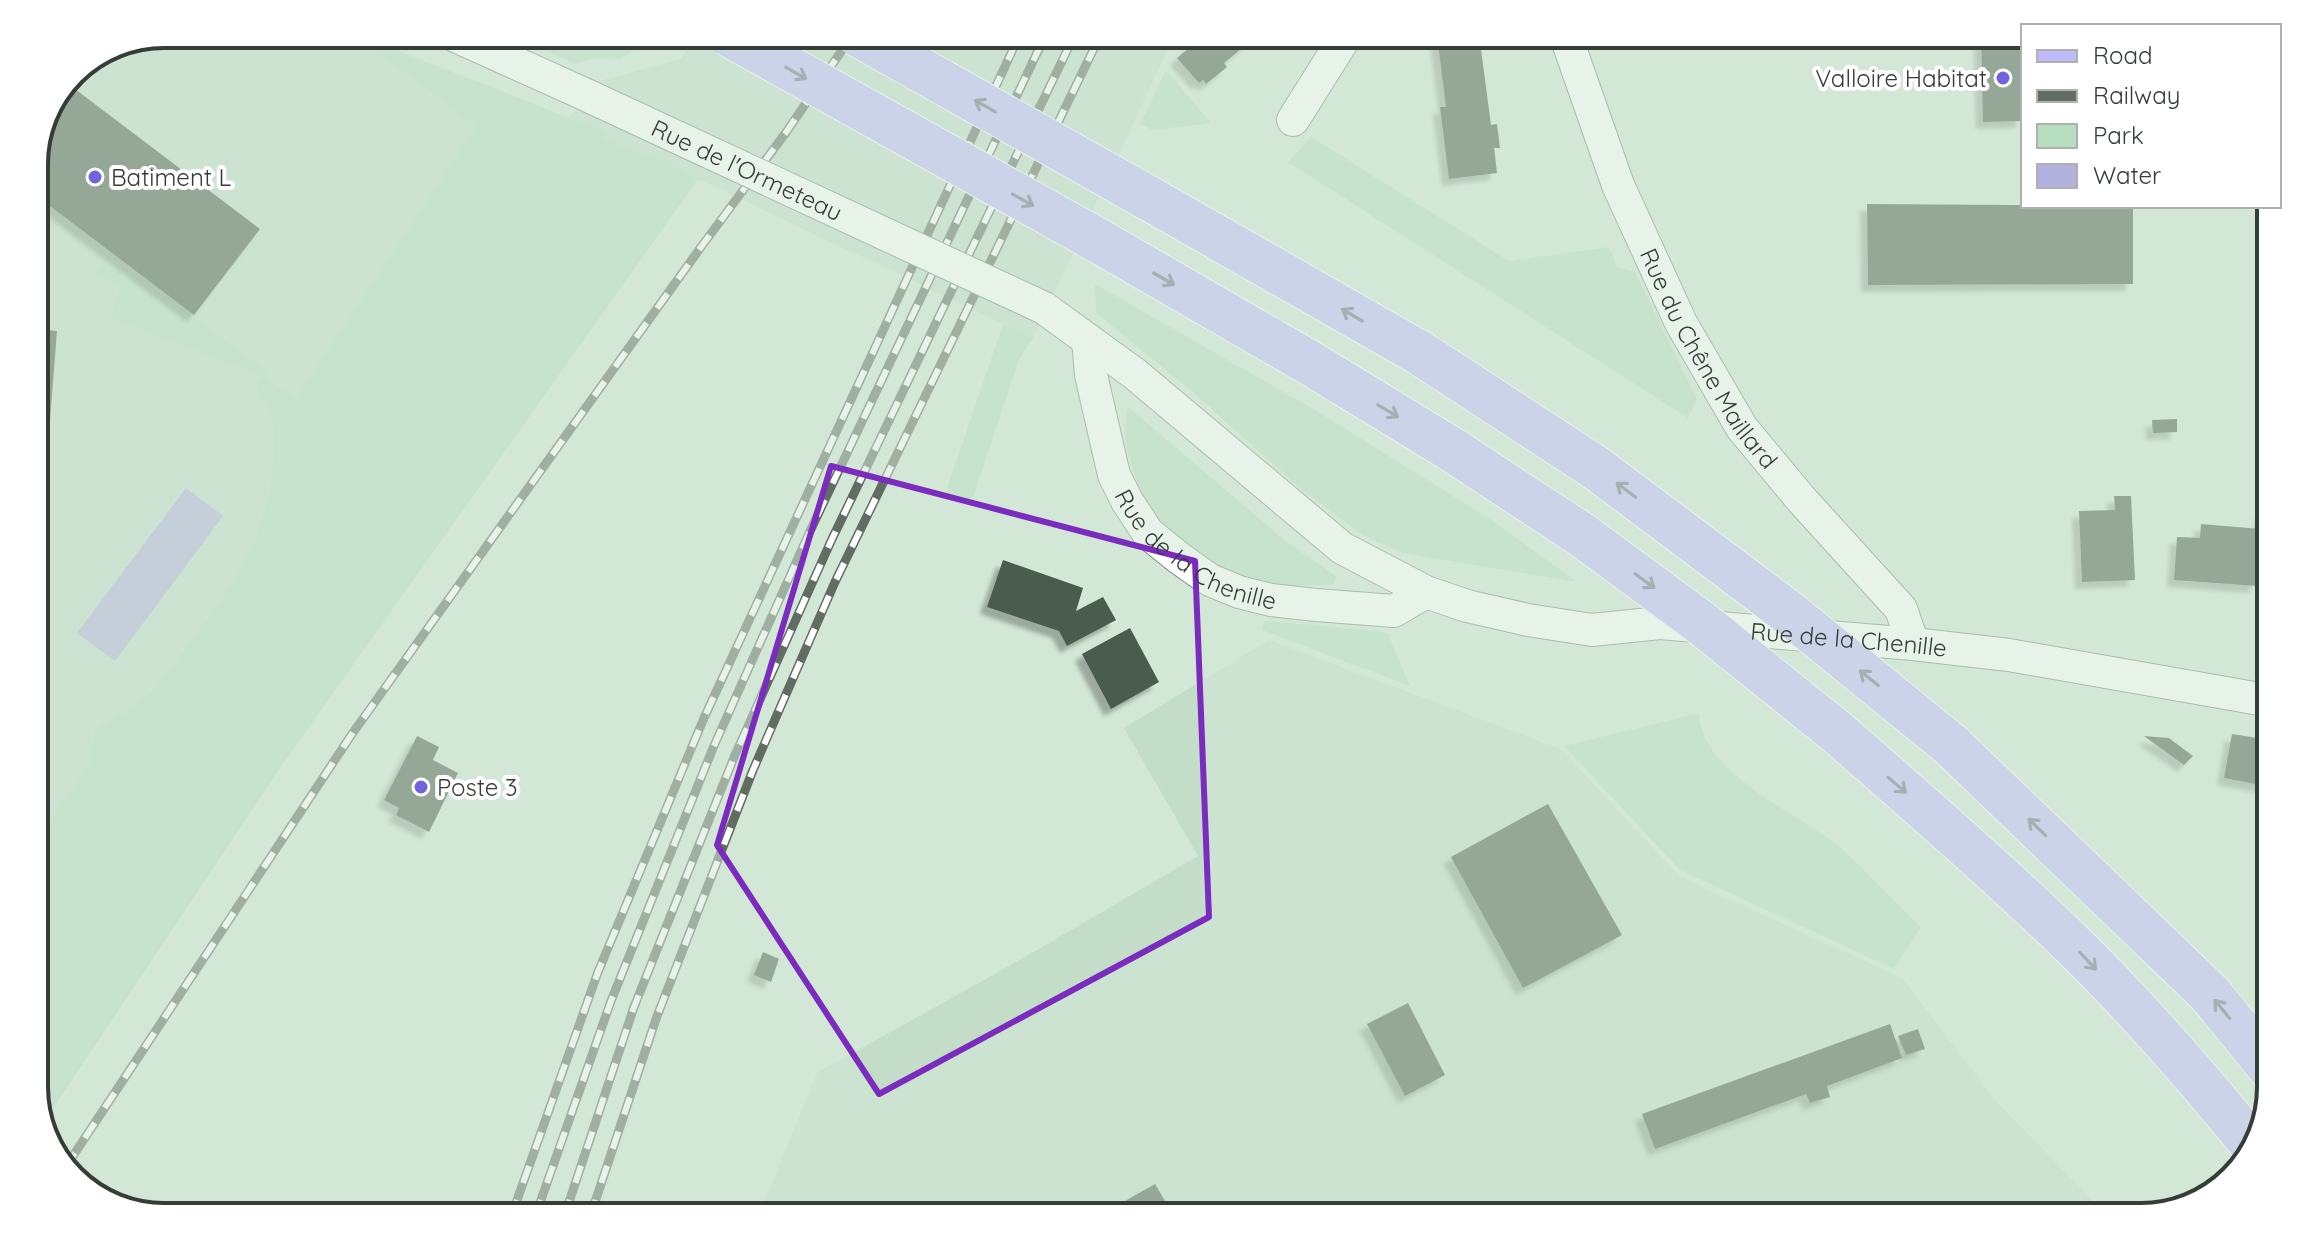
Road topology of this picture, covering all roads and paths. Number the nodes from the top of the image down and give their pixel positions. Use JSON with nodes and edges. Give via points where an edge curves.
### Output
{"nodes":[{"id":1,"x":482,"y":48,"type":"edge"},
{"id":2,"x":753,"y":48,"type":"edge"},
{"id":3,"x":882,"y":48,"type":"edge"},
{"id":4,"x":1338,"y":48,"type":"edge"},
{"id":5,"x":1570,"y":48,"type":"edge"},
{"id":6,"x":1293,"y":120,"type":"dead end"},
{"id":7,"x":1044,"y":308,"type":"joint"},
{"id":8,"x":1088,"y":340,"type":"junction"},
{"id":9,"x":1426,"y":592,"type":"junction"},
{"id":10,"x":1913,"y":644,"type":"junction"},
{"id":11,"x":2257,"y":699,"type":"edge"},
{"id":12,"x":2257,"y":1052,"type":"edge"},
{"id":13,"x":2246,"y":1137,"type":"edge"}],
"edges":[{"from":1,"to":7,"type":"street","name":"Rue de l'Ormeteau","bridge":true},
{"from":2,"to":13,"type":"main road","one_way":true,"bridge":true,"via":[[1310,363],[1582,535],[1838,733],[1954,835],[2077,950],[2170,1047]]},
{"from":12,"to":3,"type":"main road","one_way":true,"bridge":true,"via":[[2210,994],[1951,745],[1789,613],[1596,468],[1420,353]]},
{"from":4,"to":6,"type":"street"},
{"from":5,"to":10,"type":"street","name":"Rue du Chêne Maillard","via":[[1618,185],[1681,323],[1742,428],[1901,609]]},
{"from":7,"to":8,"type":"street","name":"Rue de la Chenille"},
{"from":8,"to":9,"type":"street","name":"Rue de la Chenille","via":[[1342,548]]},
{"from":8,"to":9,"type":"street","name":"Rue de la Chenille","via":[[1114,475],[1148,533],[1179,558],[1210,580],[1271,600],[1394,611]]},
{"from":9,"to":10,"type":"street","name":"Rue de la Chenille","via":[[1528,620],[1592,630],[1660,623]]},
{"from":10,"to":11,"type":"street","name":"Rue de la Chenille","via":[[2009,655]]}]}
